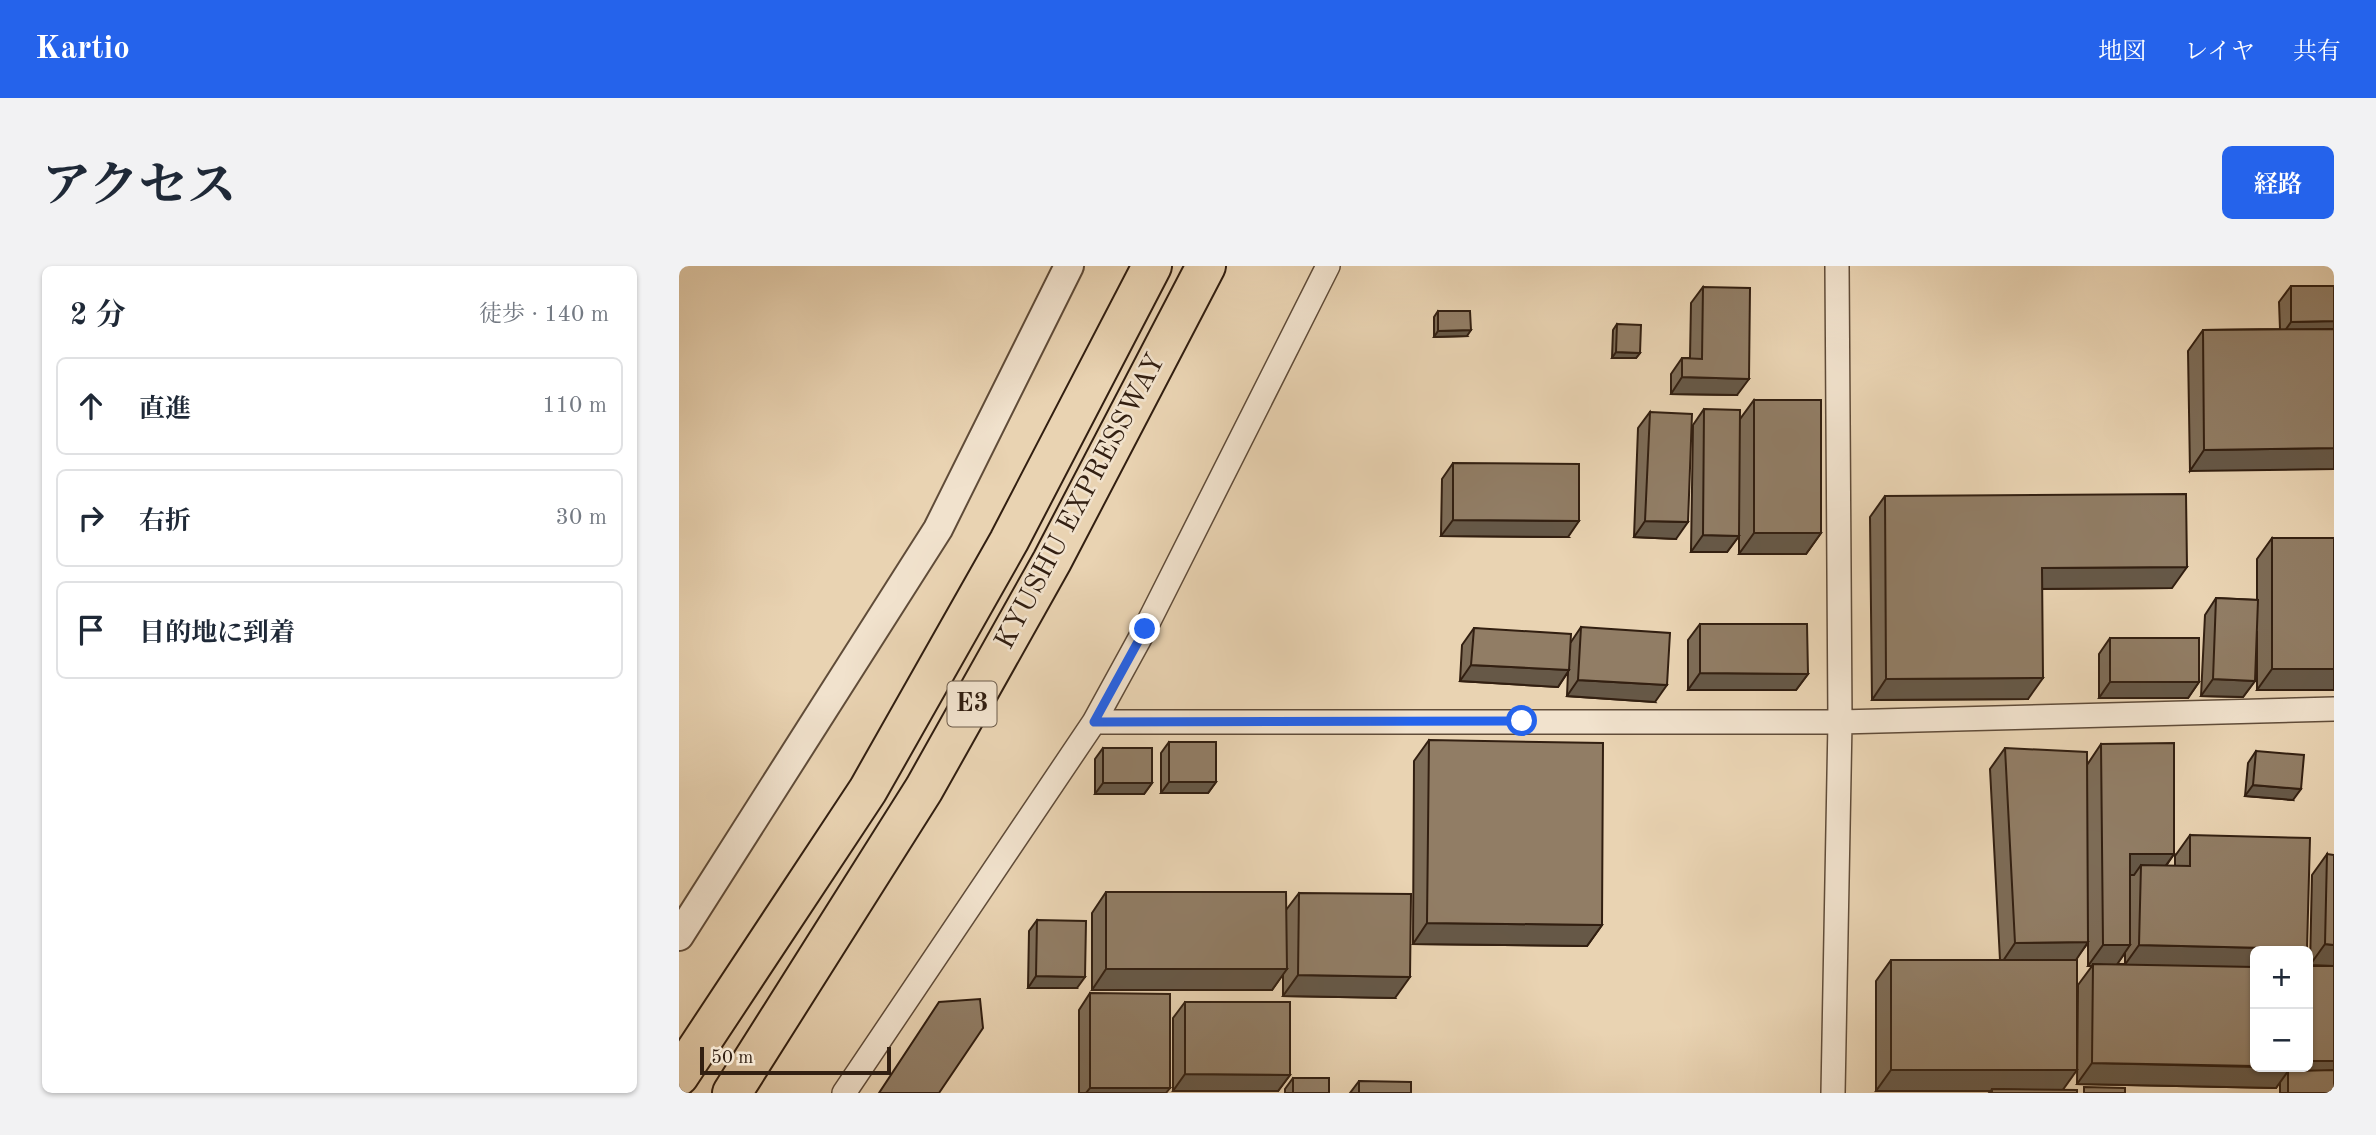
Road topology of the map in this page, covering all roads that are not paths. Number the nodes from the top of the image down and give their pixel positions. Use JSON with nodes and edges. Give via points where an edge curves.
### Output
{"nodes":[{"id":1,"x":1069,"y":266,"type":"edge"},
{"id":2,"x":1206,"y":266,"type":"edge"},
{"id":3,"x":1328,"y":266,"type":"edge"},
{"id":4,"x":1837,"y":266,"type":"edge"},
{"id":5,"x":1147,"y":277,"type":"edge"},
{"id":6,"x":2334,"y":709,"type":"edge"},
{"id":7,"x":1094,"y":722,"type":"junction"},
{"id":8,"x":1840,"y":723,"type":"junction"},
{"id":9,"x":679,"y":936,"type":"edge"},
{"id":10,"x":679,"y":1076,"type":"edge"},
{"id":11,"x":732,"y":1093,"type":"edge"},
{"id":12,"x":843,"y":1093,"type":"edge"},
{"id":13,"x":1833,"y":1093,"type":"edge"}],
"edges":[{"from":1,"to":9,"type":"street","via":[[938,529]]},
{"from":2,"to":11,"type":"highway","name":"KYUSHU EXPRESSWAY","number":"E3","via":[[1052,561],[924,789]]},
{"from":3,"to":7,"type":"street"},
{"from":4,"to":8,"type":"street"},
{"from":5,"to":10,"type":"highway","name":"KYUSHU EXPRESSWAY","number":"E3","via":[[1009,541],[868,790]]},
{"from":6,"to":8,"type":"street"},
{"from":7,"to":8,"type":"street"},
{"from":7,"to":12,"type":"street"},
{"from":8,"to":13,"type":"street"}]}
